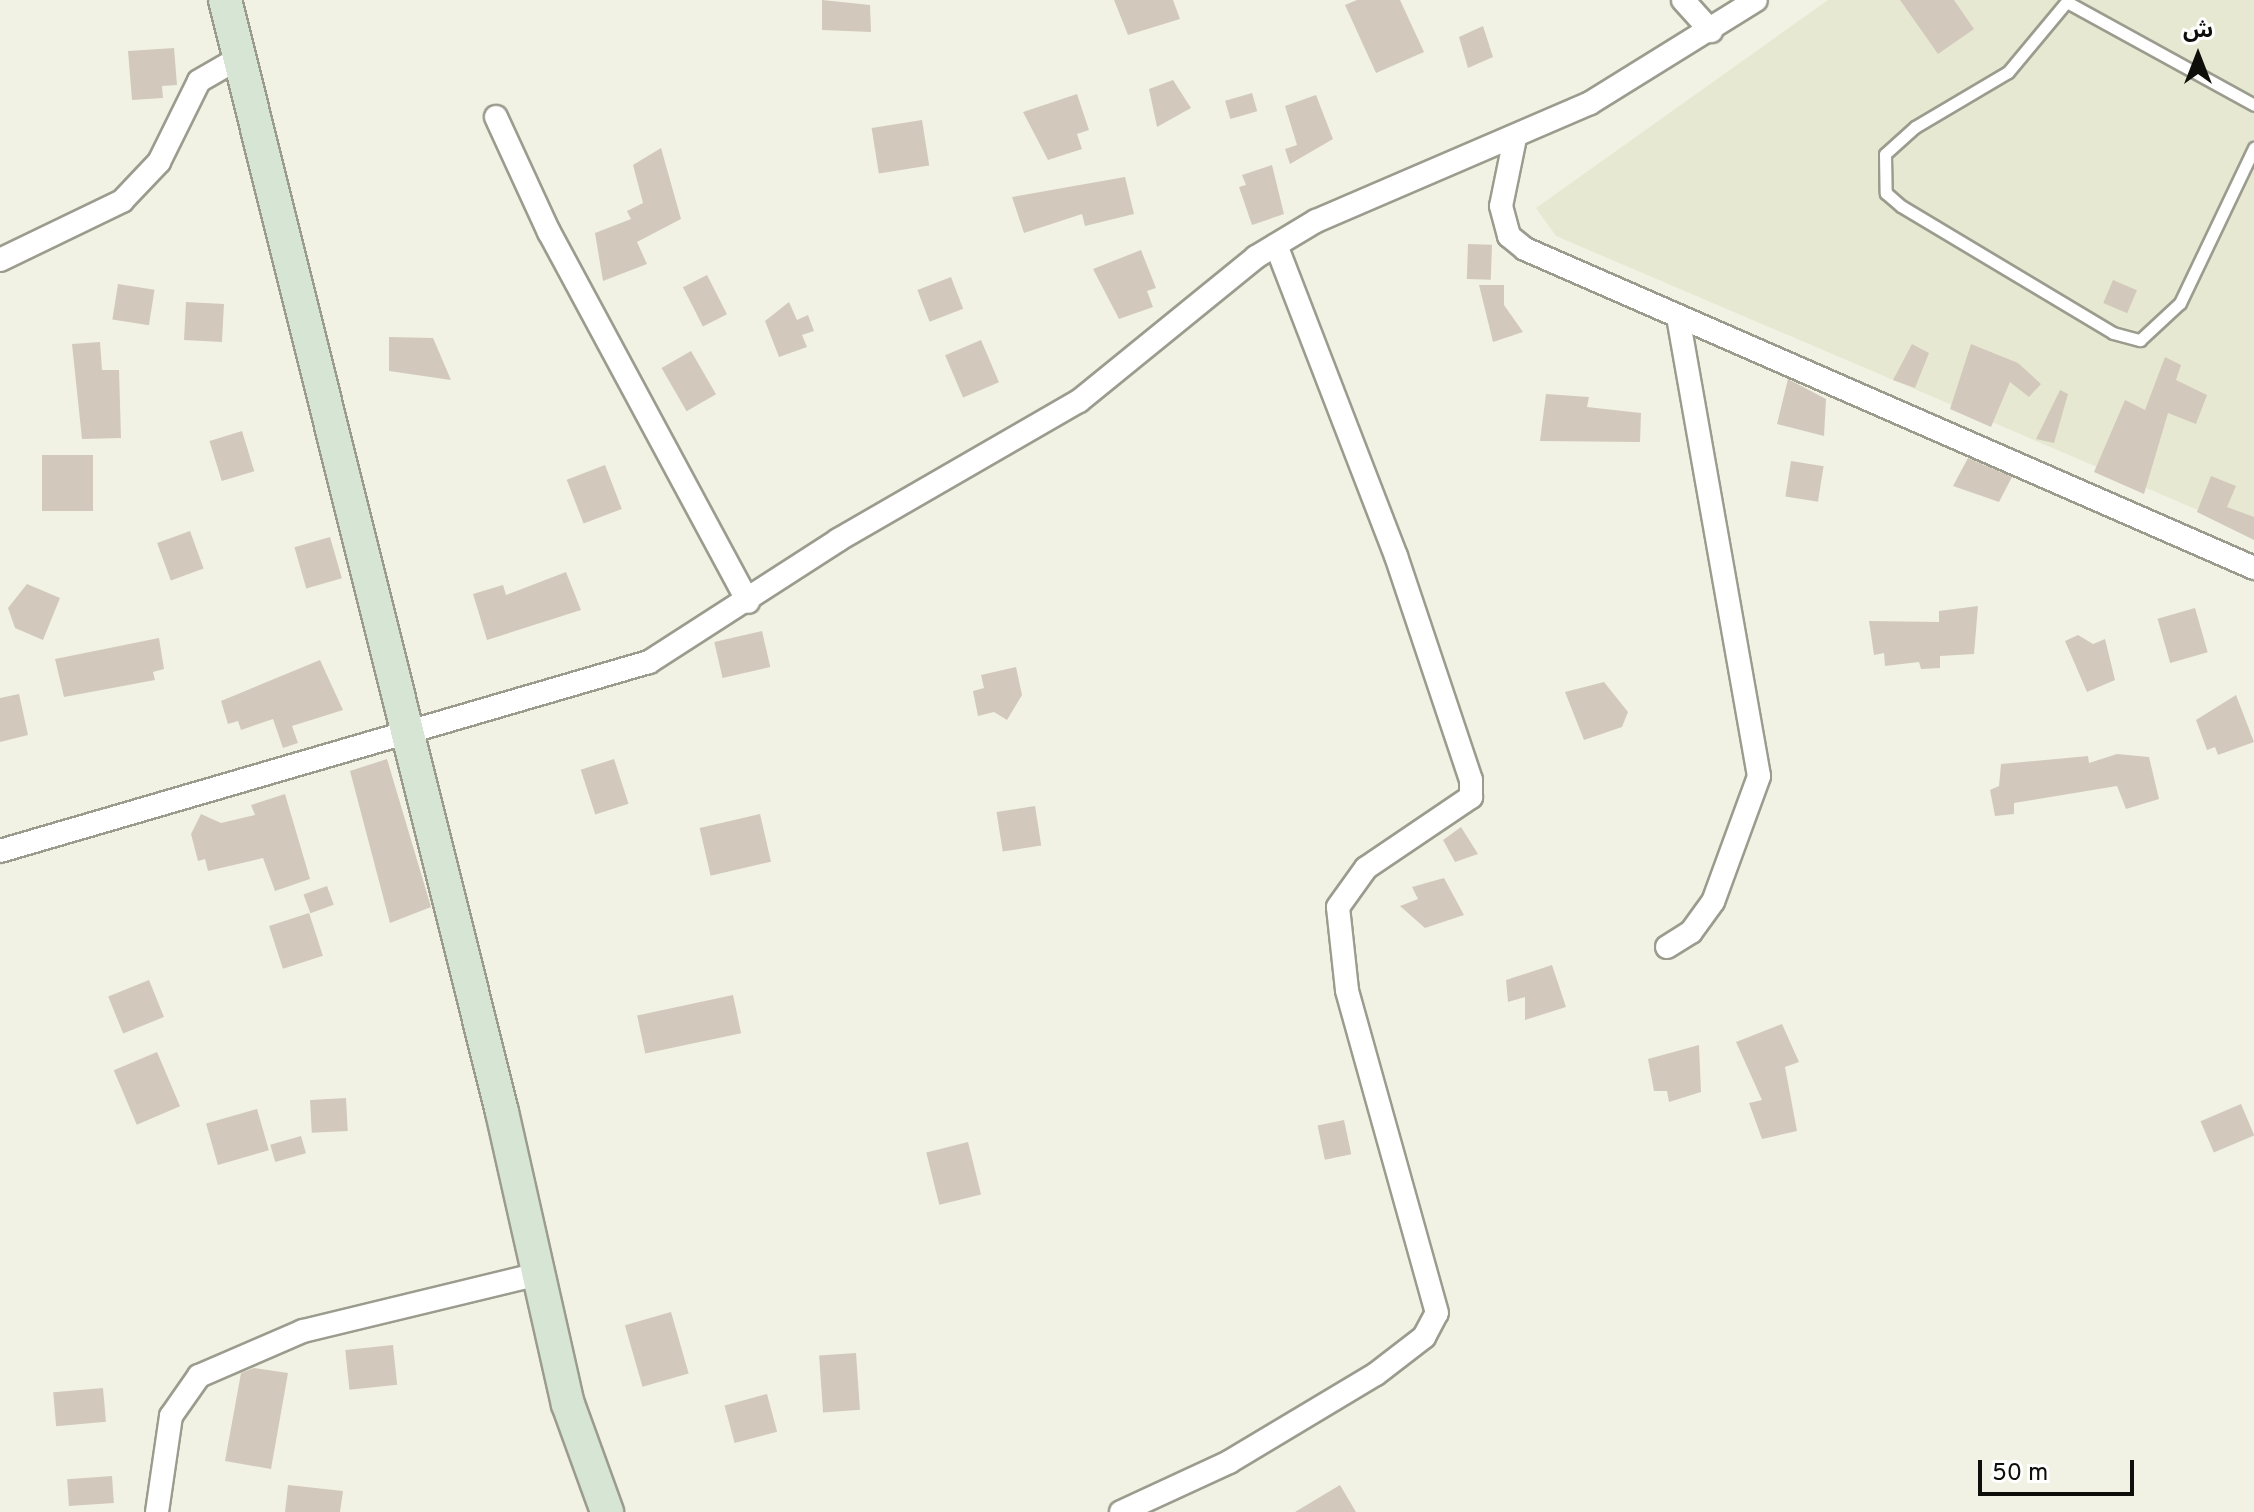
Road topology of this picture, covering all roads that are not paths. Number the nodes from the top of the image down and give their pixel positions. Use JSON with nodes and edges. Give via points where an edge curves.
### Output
{"nodes":[{"id":1,"x":225,"y":0,"type":"edge"},
{"id":2,"x":1683,"y":0,"type":"edge"},
{"id":3,"x":1756,"y":0,"type":"edge"},
{"id":4,"x":2067,"y":1,"type":"edge"},
{"id":5,"x":1711,"y":31,"type":"junction"},
{"id":6,"x":239,"y":58,"type":"junction"},
{"id":7,"x":2254,"y":105,"type":"edge"},
{"id":8,"x":496,"y":117,"type":"dead end"},
{"id":9,"x":1515,"y":138,"type":"junction"},
{"id":10,"x":2254,"y":148,"type":"edge"},
{"id":11,"x":1276,"y":245,"type":"junction"},
{"id":12,"x":0,"y":260,"type":"edge"},
{"id":13,"x":1678,"y":317,"type":"junction"},
{"id":14,"x":2254,"y":568,"type":"edge"},
{"id":15,"x":748,"y":602,"type":"junction"},
{"id":16,"x":404,"y":729,"type":"junction"},
{"id":17,"x":0,"y":851,"type":"edge"},
{"id":18,"x":1667,"y":947,"type":"dead end"},
{"id":19,"x":538,"y":1274,"type":"junction"},
{"id":20,"x":157,"y":1512,"type":"edge"},
{"id":21,"x":607,"y":1512,"type":"edge"},
{"id":22,"x":1121,"y":1512,"type":"edge"}],
"edges":[{"from":1,"to":6,"type":"street"},
{"from":2,"to":5,"type":"street"},
{"from":3,"to":5,"type":"street"},
{"from":4,"to":7,"type":"lane"},
{"from":4,"to":10,"type":"lane","via":[[2008,72],[1915,127],[1885,154],[1886,193],[2113,333],[2140,340],[2180,303]]},
{"from":5,"to":9,"type":"street"},
{"from":6,"to":12,"type":"street","via":[[199,81],[159,162],[122,201]]},
{"from":6,"to":16,"type":"street"},
{"from":8,"to":15,"type":"street","via":[[549,232]]},
{"from":9,"to":11,"type":"street"},
{"from":9,"to":13,"type":"street","via":[[1501,206],[1509,236]]},
{"from":11,"to":15,"type":"street","via":[[1149,337],[1079,401],[838,540]]},
{"from":11,"to":22,"type":"street","via":[[1396,556],[1471,780],[1471,797],[1366,868],[1338,907],[1347,990],[1433,1278],[1437,1313],[1424,1337],[1376,1374],[1229,1462]]},
{"from":13,"to":14,"type":"street"},
{"from":13,"to":18,"type":"street","via":[[1759,776],[1713,902],[1691,932]]},
{"from":15,"to":16,"type":"street","via":[[649,662]]},
{"from":16,"to":17,"type":"street"},
{"from":16,"to":19,"type":"street"},
{"from":19,"to":20,"type":"street","via":[[303,1331],[199,1376],[171,1416]]},
{"from":19,"to":21,"type":"street","via":[[568,1404]]}]}
